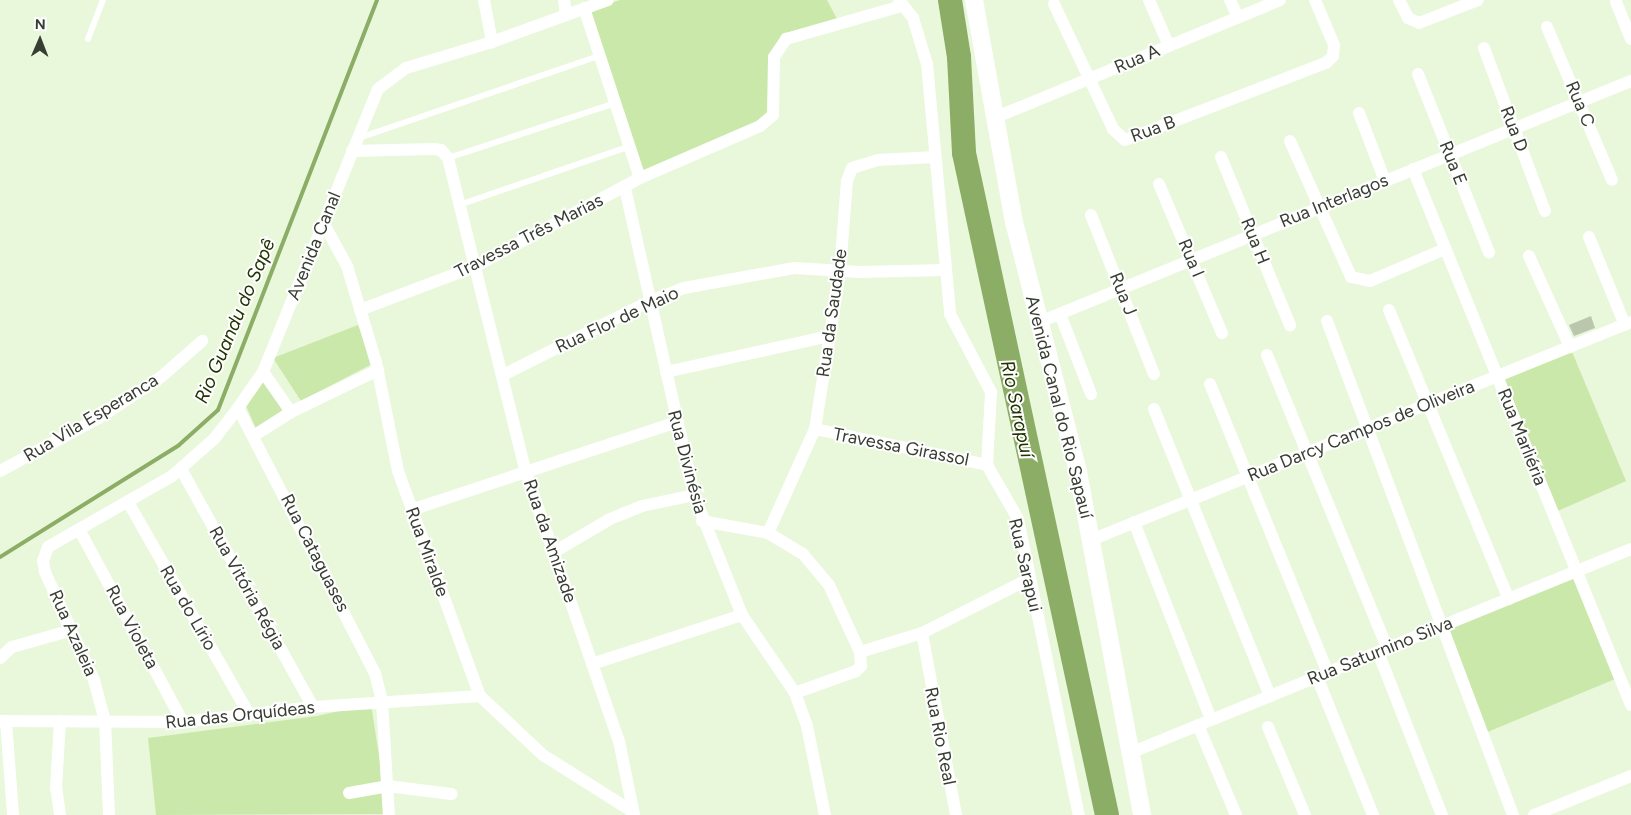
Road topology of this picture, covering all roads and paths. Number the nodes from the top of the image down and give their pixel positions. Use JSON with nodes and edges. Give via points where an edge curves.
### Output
{"nodes":[{"id":1,"x":103,"y":0,"type":"edge"},
{"id":2,"x":484,"y":0,"type":"edge"},
{"id":3,"x":564,"y":0,"type":"edge"},
{"id":4,"x":608,"y":0,"type":"edge"},
{"id":5,"x":974,"y":0,"type":"edge"},
{"id":6,"x":1149,"y":0,"type":"edge"},
{"id":7,"x":1230,"y":0,"type":"edge"},
{"id":8,"x":1280,"y":0,"type":"edge"},
{"id":9,"x":1315,"y":0,"type":"edge"},
{"id":10,"x":1400,"y":2,"type":"edge"},
{"id":11,"x":1469,"y":2,"type":"edge"},
{"id":12,"x":1616,"y":2,"type":"dead end"},
{"id":13,"x":900,"y":3,"type":"edge"},
{"id":14,"x":1054,"y":4,"type":"dead end"},
{"id":15,"x":584,"y":8,"type":"junction"},
{"id":16,"x":566,"y":15,"type":"junction"},
{"id":17,"x":1238,"y":17,"type":"junction"},
{"id":18,"x":1548,"y":27,"type":"dead end"},
{"id":19,"x":88,"y":40,"type":"dead end"},
{"id":20,"x":1631,"y":40,"type":"edge"},
{"id":21,"x":492,"y":42,"type":"junction"},
{"id":22,"x":1169,"y":46,"type":"junction"},
{"id":23,"x":1484,"y":48,"type":"dead end"},
{"id":24,"x":599,"y":56,"type":"junction"},
{"id":25,"x":1418,"y":74,"type":"dead end"},
{"id":26,"x":1088,"y":80,"type":"junction"},
{"id":27,"x":1631,"y":81,"type":"edge"},
{"id":28,"x":1579,"y":101,"type":"junction"},
{"id":29,"x":615,"y":103,"type":"junction"},
{"id":30,"x":1359,"y":113,"type":"dead end"},
{"id":31,"x":994,"y":118,"type":"junction"},
{"id":32,"x":1513,"y":128,"type":"junction"},
{"id":33,"x":359,"y":138,"type":"junction"},
{"id":34,"x":1290,"y":141,"type":"dead end"},
{"id":35,"x":630,"y":146,"type":"junction"},
{"id":36,"x":352,"y":151,"type":"junction"},
{"id":37,"x":1449,"y":155,"type":"junction"},
{"id":38,"x":935,"y":157,"type":"junction"},
{"id":39,"x":1222,"y":157,"type":"dead end"},
{"id":40,"x":448,"y":158,"type":"junction"},
{"id":41,"x":1413,"y":169,"type":"junction"},
{"id":42,"x":640,"y":178,"type":"junction"},
{"id":43,"x":1612,"y":180,"type":"dead end"},
{"id":44,"x":1385,"y":181,"type":"junction"},
{"id":45,"x":1159,"y":184,"type":"dead end"},
{"id":46,"x":624,"y":188,"type":"junction"},
{"id":47,"x":459,"y":205,"type":"junction"},
{"id":48,"x":1318,"y":208,"type":"junction"},
{"id":49,"x":1545,"y":211,"type":"dead end"},
{"id":50,"x":1091,"y":215,"type":"dead end"},
{"id":51,"x":323,"y":222,"type":"junction"},
{"id":52,"x":1252,"y":235,"type":"junction"},
{"id":53,"x":1589,"y":237,"type":"dead end"},
{"id":54,"x":1445,"y":249,"type":"junction"},
{"id":55,"x":1489,"y":252,"type":"dead end"},
{"id":56,"x":1529,"y":256,"type":"dead end"},
{"id":57,"x":1191,"y":260,"type":"junction"},
{"id":58,"x":474,"y":267,"type":"junction"},
{"id":59,"x":944,"y":270,"type":"junction"},
{"id":60,"x":840,"y":271,"type":"junction"},
{"id":61,"x":1121,"y":289,"type":"junction"},
{"id":62,"x":650,"y":301,"type":"junction"},
{"id":63,"x":360,"y":310,"type":"junction"},
{"id":64,"x":1389,"y":310,"type":"dead end"},
{"id":65,"x":1060,"y":314,"type":"junction"},
{"id":66,"x":1327,"y":322,"type":"dead end"},
{"id":67,"x":1038,"y":323,"type":"junction"},
{"id":68,"x":1628,"y":323,"type":"edge"},
{"id":69,"x":1290,"y":325,"type":"dead end"},
{"id":70,"x":1222,"y":333,"type":"dead end"},
{"id":71,"x":830,"y":336,"type":"junction"},
{"id":72,"x":202,"y":341,"type":"dead end"},
{"id":73,"x":1570,"y":347,"type":"junction"},
{"id":74,"x":1267,"y":355,"type":"dead end"},
{"id":75,"x":378,"y":370,"type":"junction"},
{"id":76,"x":263,"y":372,"type":"junction"},
{"id":77,"x":666,"y":372,"type":"junction"},
{"id":78,"x":1154,"y":374,"type":"dead end"},
{"id":79,"x":503,"y":375,"type":"junction"},
{"id":80,"x":1497,"y":376,"type":"junction"},
{"id":81,"x":1210,"y":384,"type":"dead end"},
{"id":82,"x":1091,"y":394,"type":"dead end"},
{"id":83,"x":1427,"y":404,"type":"junction"},
{"id":84,"x":238,"y":408,"type":"junction"},
{"id":85,"x":1154,"y":409,"type":"dead end"},
{"id":86,"x":292,"y":412,"type":"junction"},
{"id":87,"x":674,"y":423,"type":"junction"},
{"id":88,"x":1368,"y":428,"type":"junction"},
{"id":89,"x":815,"y":430,"type":"junction"},
{"id":90,"x":255,"y":435,"type":"junction"},
{"id":91,"x":1309,"y":452,"type":"junction"},
{"id":92,"x":987,"y":465,"type":"junction"},
{"id":93,"x":182,"y":469,"type":"junction"},
{"id":94,"x":525,"y":470,"type":"junction"},
{"id":95,"x":0,"y":471,"type":"edge"},
{"id":96,"x":1250,"y":476,"type":"junction"},
{"id":97,"x":694,"y":496,"type":"junction"},
{"id":98,"x":1191,"y":500,"type":"junction"},
{"id":99,"x":128,"y":502,"type":"junction"},
{"id":100,"x":411,"y":510,"type":"junction"},
{"id":101,"x":702,"y":521,"type":"junction"},
{"id":102,"x":1134,"y":522,"type":"junction"},
{"id":103,"x":80,"y":531,"type":"junction"},
{"id":104,"x":768,"y":534,"type":"junction"},
{"id":105,"x":1091,"y":540,"type":"junction"},
{"id":106,"x":48,"y":547,"type":"joint"},
{"id":107,"x":1631,"y":549,"type":"edge"},
{"id":108,"x":554,"y":552,"type":"junction"},
{"id":109,"x":1577,"y":571,"type":"junction"},
{"id":110,"x":1029,"y":579,"type":"junction"},
{"id":111,"x":1509,"y":599,"type":"junction"},
{"id":112,"x":742,"y":615,"type":"junction"},
{"id":113,"x":1443,"y":626,"type":"junction"},
{"id":114,"x":72,"y":630,"type":"junction"},
{"id":115,"x":922,"y":633,"type":"junction"},
{"id":116,"x":1383,"y":650,"type":"junction"},
{"id":117,"x":860,"y":652,"type":"junction"},
{"id":118,"x":0,"y":658,"type":"edge"},
{"id":119,"x":592,"y":664,"type":"junction"},
{"id":120,"x":1322,"y":675,"type":"junction"},
{"id":121,"x":795,"y":693,"type":"junction"},
{"id":122,"x":480,"y":696,"type":"junction"},
{"id":123,"x":1270,"y":696,"type":"junction"},
{"id":124,"x":382,"y":702,"type":"junction"},
{"id":125,"x":1631,"y":704,"type":"edge"},
{"id":126,"x":312,"y":707,"type":"junction"},
{"id":127,"x":249,"y":714,"type":"junction"},
{"id":128,"x":1211,"y":720,"type":"junction"},
{"id":129,"x":3,"y":721,"type":"edge"},
{"id":130,"x":60,"y":721,"type":"junction"},
{"id":131,"x":105,"y":721,"type":"junction"},
{"id":132,"x":183,"y":722,"type":"junction"},
{"id":133,"x":1198,"y":725,"type":"junction"},
{"id":134,"x":1268,"y":727,"type":"dead end"},
{"id":135,"x":1130,"y":753,"type":"junction"},
{"id":136,"x":1631,"y":776,"type":"edge"},
{"id":137,"x":387,"y":786,"type":"junction"},
{"id":138,"x":349,"y":793,"type":"dead end"},
{"id":139,"x":452,"y":794,"type":"dead end"},
{"id":140,"x":634,"y":813,"type":"edge"},
{"id":141,"x":14,"y":815,"type":"edge"},
{"id":142,"x":60,"y":815,"type":"edge"},
{"id":143,"x":109,"y":815,"type":"edge"},
{"id":144,"x":390,"y":815,"type":"edge"},
{"id":145,"x":826,"y":815,"type":"edge"},
{"id":146,"x":956,"y":815,"type":"edge"},
{"id":147,"x":1078,"y":815,"type":"edge"},
{"id":148,"x":1142,"y":815,"type":"edge"},
{"id":149,"x":1236,"y":815,"type":"edge"},
{"id":150,"x":1305,"y":815,"type":"edge"},
{"id":151,"x":1373,"y":815,"type":"edge"},
{"id":152,"x":1442,"y":815,"type":"edge"},
{"id":153,"x":1514,"y":815,"type":"edge"},
{"id":154,"x":1534,"y":815,"type":"edge"}],
"edges":[{"from":1,"to":19,"type":"lane"},
{"from":2,"to":21,"type":"street"},
{"from":3,"to":16,"type":"street"},
{"from":4,"to":15,"type":"street","name":"Avenida Canal"},
{"from":5,"to":31,"type":"street","name":"Avenida Canal do Rio Sapauí"},
{"from":6,"to":22,"type":"street"},
{"from":7,"to":17,"type":"street"},
{"from":8,"to":17,"type":"street","name":"Rua A"},
{"from":9,"to":26,"type":"street","name":"Rua B","via":[[1334,45],[1333,56],[1326,63],[1125,140],[1112,129]]},
{"from":10,"to":11,"type":"street","via":[[1408,18],[1419,23]]},
{"from":12,"to":20,"type":"street"},
{"from":13,"to":38,"type":"street","via":[[913,18],[927,64]]},
{"from":13,"to":42,"type":"street","name":"Travessa Três Marias","via":[[786,39],[774,57],[774,106],[769,121]]},
{"from":14,"to":26,"type":"street","name":"Rua B"},
{"from":15,"to":16,"type":"street","name":"Avenida Canal"},
{"from":15,"to":24,"type":"street"},
{"from":16,"to":21,"type":"street","name":"Avenida Canal"},
{"from":17,"to":22,"type":"street","name":"Rua A"},
{"from":18,"to":28,"type":"street","name":"Rua C"},
{"from":21,"to":33,"type":"street","name":"Avenida Canal","via":[[406,68],[391,77],[378,89]]},
{"from":22,"to":26,"type":"street","name":"Rua A"},
{"from":23,"to":32,"type":"street","name":"Rua D"},
{"from":24,"to":29,"type":"street"},
{"from":24,"to":33,"type":"lane"},
{"from":25,"to":37,"type":"street","name":"Rua E"},
{"from":26,"to":31,"type":"street","name":"Rua A"},
{"from":27,"to":28,"type":"street","name":"Rua Interlagos"},
{"from":28,"to":32,"type":"street","name":"Rua Interlagos"},
{"from":28,"to":43,"type":"street","name":"Rua C"},
{"from":29,"to":35,"type":"street"},
{"from":29,"to":40,"type":"lane"},
{"from":30,"to":44,"type":"street"},
{"from":31,"to":67,"type":"street","name":"Avenida Canal do Rio Sapauí"},
{"from":32,"to":37,"type":"street","name":"Rua Interlagos"},
{"from":32,"to":49,"type":"street","name":"Rua D"},
{"from":33,"to":36,"type":"street","name":"Avenida Canal"},
{"from":34,"to":48,"type":"street"},
{"from":35,"to":42,"type":"street"},
{"from":35,"to":47,"type":"lane"},
{"from":36,"to":40,"type":"street","via":[[434,149],[441,150]]},
{"from":36,"to":51,"type":"street","name":"Avenida Canal"},
{"from":37,"to":41,"type":"street","name":"Rua Interlagos"},
{"from":37,"to":55,"type":"street","name":"Rua E"},
{"from":38,"to":59,"type":"street"},
{"from":38,"to":60,"type":"street","name":"Rua da Saudade","via":[[878,160],[852,168],[847,181]]},
{"from":39,"to":52,"type":"street","name":"Rua H"},
{"from":40,"to":47,"type":"street","name":"Rua da Amizade"},
{"from":41,"to":44,"type":"street","name":"Rua Interlagos"},
{"from":41,"to":54,"type":"street","name":"Rua Marliéria"},
{"from":42,"to":46,"type":"street","name":"Travessa Três Marias"},
{"from":44,"to":48,"type":"street","name":"Rua Interlagos"},
{"from":45,"to":57,"type":"street","name":"Rua I"},
{"from":46,"to":58,"type":"street","name":"Travessa Três Marias"},
{"from":46,"to":62,"type":"street","name":"Rua Divinésia"},
{"from":47,"to":58,"type":"street","name":"Rua da Amizade"},
{"from":48,"to":52,"type":"street","name":"Rua Interlagos"},
{"from":48,"to":54,"type":"street","via":[[1351,277],[1364,282]]},
{"from":50,"to":61,"type":"street","name":"Rua J"},
{"from":51,"to":63,"type":"street","name":"Rua Miralde","via":[[347,266]]},
{"from":51,"to":76,"type":"street","name":"Avenida Canal"},
{"from":52,"to":57,"type":"street","name":"Rua Interlagos"},
{"from":52,"to":69,"type":"street","name":"Rua H"},
{"from":53,"to":68,"type":"street"},
{"from":54,"to":80,"type":"street","name":"Rua Marliéria"},
{"from":56,"to":73,"type":"street"},
{"from":57,"to":61,"type":"street","name":"Rua Interlagos"},
{"from":57,"to":70,"type":"street","name":"Rua I"},
{"from":58,"to":63,"type":"street","name":"Travessa Três Marias"},
{"from":58,"to":79,"type":"street","name":"Rua da Amizade"},
{"from":59,"to":60,"type":"street","name":"Rua Flor de Maio"},
{"from":59,"to":92,"type":"street","via":[[950,314],[991,392]]},
{"from":60,"to":62,"type":"street","name":"Rua Flor de Maio","via":[[794,268],[746,274],[684,288]]},
{"from":60,"to":71,"type":"street","name":"Rua da Saudade"},
{"from":61,"to":65,"type":"street","name":"Rua Interlagos"},
{"from":61,"to":78,"type":"street","name":"Rua J"},
{"from":62,"to":77,"type":"street","name":"Rua Divinésia"},
{"from":62,"to":79,"type":"street","name":"Rua Flor de Maio"},
{"from":63,"to":75,"type":"street","name":"Rua Miralde"},
{"from":64,"to":83,"type":"street"},
{"from":65,"to":67,"type":"street","name":"Rua Interlagos"},
{"from":65,"to":82,"type":"street"},
{"from":66,"to":88,"type":"street"},
{"from":67,"to":105,"type":"street","name":"Avenida Canal do Rio Sapauí","via":[[1070,438]]},
{"from":68,"to":73,"type":"street","name":"Rua Darcy Campos de Oliveira"},
{"from":71,"to":77,"type":"street"},
{"from":71,"to":89,"type":"street","name":"Rua da Saudade"},
{"from":72,"to":95,"type":"street","name":"Rua Vila Esperanca","via":[[131,397]]},
{"from":73,"to":80,"type":"street","name":"Rua Darcy Campos de Oliveira"},
{"from":74,"to":91,"type":"street"},
{"from":75,"to":86,"type":"street"},
{"from":75,"to":100,"type":"street","name":"Rua Miralde","via":[[398,471]]},
{"from":76,"to":84,"type":"street","name":"Avenida Canal"},
{"from":76,"to":86,"type":"street"},
{"from":77,"to":87,"type":"street","name":"Rua Divinésia"},
{"from":79,"to":94,"type":"street","name":"Rua da Amizade"},
{"from":80,"to":83,"type":"street","name":"Rua Darcy Campos de Oliveira"},
{"from":80,"to":109,"type":"street","name":"Rua Marliéria"},
{"from":81,"to":96,"type":"street"},
{"from":83,"to":88,"type":"street","name":"Rua Darcy Campos de Oliveira"},
{"from":83,"to":111,"type":"street"},
{"from":84,"to":90,"type":"street","name":"Rua Cataguases"},
{"from":84,"to":93,"type":"street","name":"Avenida Canal","via":[[214,439]]},
{"from":85,"to":98,"type":"street"},
{"from":86,"to":90,"type":"street"},
{"from":87,"to":94,"type":"street"},
{"from":87,"to":97,"type":"street","name":"Rua Divinésia"},
{"from":88,"to":91,"type":"street","name":"Rua Darcy Campos de Oliveira"},
{"from":88,"to":113,"type":"street"},
{"from":89,"to":92,"type":"street","name":"Travessa Girassol"},
{"from":89,"to":104,"type":"street","name":"Rua da Saudade"},
{"from":90,"to":124,"type":"street","name":"Rua Cataguases","via":[[369,657]]},
{"from":91,"to":96,"type":"street","name":"Rua Darcy Campos de Oliveira"},
{"from":91,"to":116,"type":"street"},
{"from":92,"to":110,"type":"street","name":"Rua Sarapui","via":[[1018,519]]},
{"from":93,"to":99,"type":"street","name":"Avenida Canal"},
{"from":93,"to":126,"type":"street","name":"Rua Vitória Régia"},
{"from":94,"to":100,"type":"street"},
{"from":94,"to":108,"type":"street","name":"Rua da Amizade"},
{"from":96,"to":98,"type":"street","name":"Rua Darcy Campos de Oliveira"},
{"from":96,"to":120,"type":"street"},
{"from":97,"to":101,"type":"street","name":"Rua Divinésia"},
{"from":97,"to":108,"type":"street","via":[[634,509]]},
{"from":98,"to":102,"type":"street","name":"Rua Darcy Campos de Oliveira"},
{"from":98,"to":123,"type":"street"},
{"from":99,"to":103,"type":"street","name":"Avenida Canal"},
{"from":99,"to":127,"type":"street","name":"Rua do Lírio"},
{"from":100,"to":122,"type":"street","name":"Rua Miralde"},
{"from":101,"to":104,"type":"street"},
{"from":101,"to":112,"type":"street","name":"Rua Divinésia"},
{"from":102,"to":105,"type":"street","name":"Rua Darcy Campos de Oliveira"},
{"from":102,"to":128,"type":"street"},
{"from":103,"to":106,"type":"street","name":"Avenida Canal"},
{"from":103,"to":132,"type":"street","name":"Rua Violeta"},
{"from":104,"to":117,"type":"street","via":[[803,554],[818,569]]},
{"from":105,"to":135,"type":"street","name":"Avenida Canal do Rio Sapauí"},
{"from":106,"to":114,"type":"street","name":"Rua Azaleia","via":[[43,561],[44,572]]},
{"from":107,"to":109,"type":"street","name":"Rua Saturnino Silva"},
{"from":108,"to":119,"type":"street","name":"Rua da Amizade"},
{"from":109,"to":111,"type":"street","name":"Rua Saturnino Silva"},
{"from":109,"to":125,"type":"street","name":"Rua Marliéria"},
{"from":110,"to":115,"type":"street"},
{"from":110,"to":147,"type":"street","name":"Rua Sarapui"},
{"from":111,"to":113,"type":"street","name":"Rua Saturnino Silva"},
{"from":112,"to":119,"type":"street"},
{"from":112,"to":121,"type":"street","name":"Rua Divinésia"},
{"from":113,"to":116,"type":"street","name":"Rua Saturnino Silva"},
{"from":113,"to":153,"type":"street"},
{"from":114,"to":118,"type":"street","via":[[12,647]]},
{"from":114,"to":131,"type":"street","name":"Rua Azaleia","via":[[94,680]]},
{"from":115,"to":117,"type":"street"},
{"from":115,"to":146,"type":"street","name":"Rua Rio Real"},
{"from":116,"to":120,"type":"street","name":"Rua Saturnino Silva"},
{"from":116,"to":152,"type":"street"},
{"from":117,"to":121,"type":"street","via":[[861,666],[856,672]]},
{"from":119,"to":140,"type":"street","name":"Rua da Amizade","via":[[619,741]]},
{"from":120,"to":123,"type":"street","name":"Rua Saturnino Silva"},
{"from":120,"to":151,"type":"street"},
{"from":121,"to":145,"type":"street","name":"Rua Divinésia","via":[[804,716]]},
{"from":122,"to":124,"type":"street","name":"Rua das Orquídeas"},
{"from":122,"to":140,"type":"street","name":"Rua Miralde","via":[[543,755]]},
{"from":123,"to":128,"type":"street","name":"Rua Saturnino Silva"},
{"from":124,"to":126,"type":"street","name":"Rua das Orquídeas"},
{"from":124,"to":137,"type":"street","name":"Rua Cataguases"},
{"from":126,"to":127,"type":"street","name":"Rua das Orquídeas"},
{"from":127,"to":132,"type":"street","name":"Rua das Orquídeas"},
{"from":128,"to":133,"type":"street","name":"Rua Saturnino Silva"},
{"from":129,"to":130,"type":"street","name":"Rua das Orquídeas"},
{"from":129,"to":141,"type":"street"},
{"from":130,"to":131,"type":"street","name":"Rua das Orquídeas"},
{"from":130,"to":142,"type":"street","via":[[56,788]]},
{"from":131,"to":132,"type":"street","name":"Rua das Orquídeas"},
{"from":131,"to":143,"type":"street","name":"Rua Azaleia"},
{"from":133,"to":135,"type":"street","name":"Rua Saturnino Silva"},
{"from":133,"to":149,"type":"street"},
{"from":134,"to":150,"type":"street"},
{"from":135,"to":148,"type":"street","name":"Avenida Canal do Rio Sapauí"},
{"from":136,"to":154,"type":"street"},
{"from":137,"to":138,"type":"street"},
{"from":137,"to":139,"type":"street"},
{"from":137,"to":144,"type":"street","name":"Rua Cataguases"}]}
